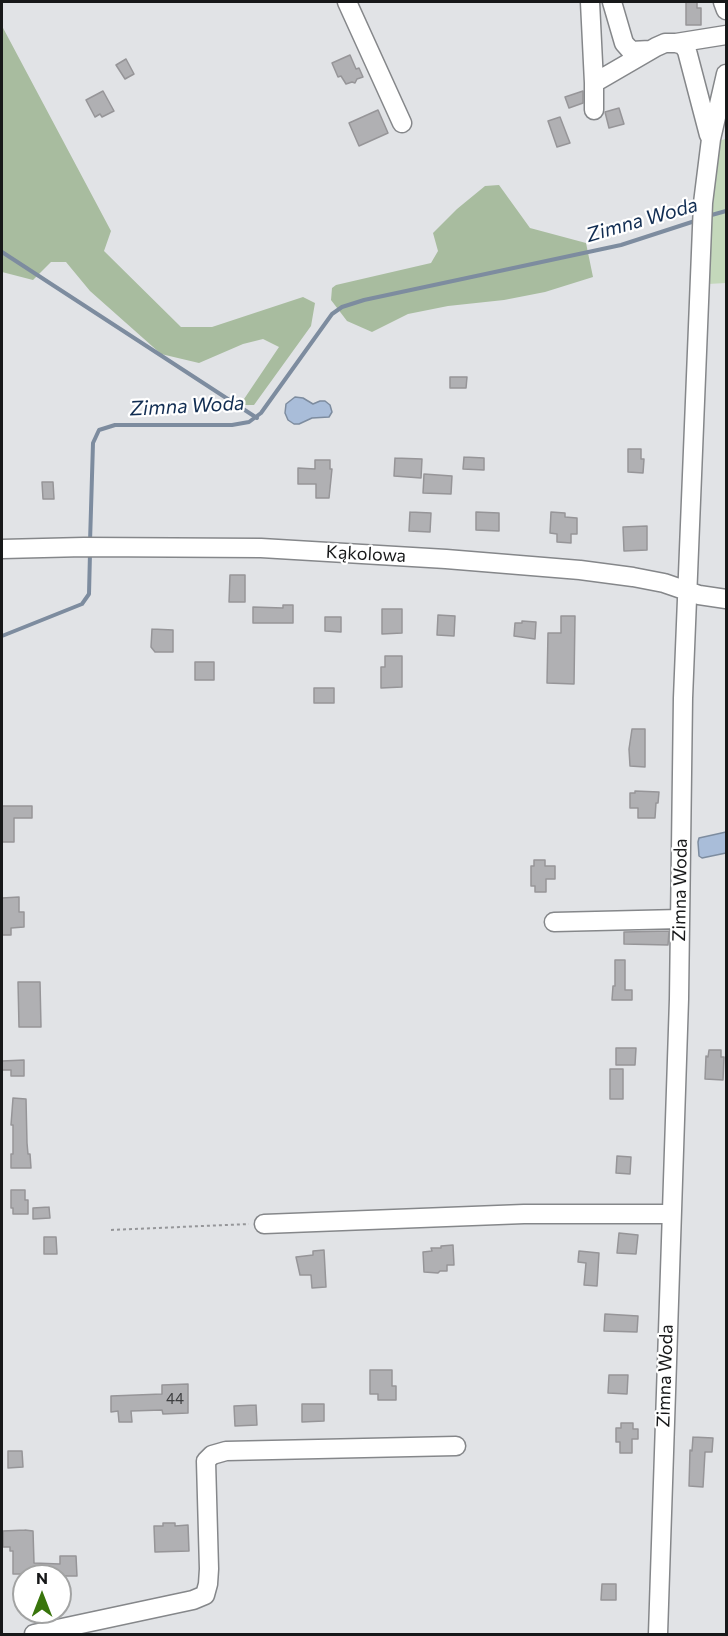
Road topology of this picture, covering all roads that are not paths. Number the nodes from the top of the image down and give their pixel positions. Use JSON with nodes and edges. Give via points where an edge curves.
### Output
{"nodes":[{"id":1,"x":347,"y":2,"type":"edge"},
{"id":2,"x":590,"y":2,"type":"edge"},
{"id":3,"x":612,"y":2,"type":"edge"},
{"id":4,"x":723,"y":2,"type":"edge"},
{"id":5,"x":726,"y":10,"type":"edge"},
{"id":6,"x":726,"y":35,"type":"edge"},
{"id":7,"x":676,"y":43,"type":"junction"},
{"id":8,"x":650,"y":50,"type":"junction"},
{"id":9,"x":726,"y":74,"type":"edge"},
{"id":10,"x":594,"y":83,"type":"junction"},
{"id":11,"x":594,"y":110,"type":"dead end"},
{"id":12,"x":402,"y":123,"type":"dead end"},
{"id":13,"x":710,"y":143,"type":"junction"},
{"id":14,"x":2,"y":549,"type":"edge"},
{"id":15,"x":689,"y":592,"type":"junction"},
{"id":16,"x":726,"y":599,"type":"edge"},
{"id":17,"x":680,"y":919,"type":"junction"},
{"id":18,"x":554,"y":922,"type":"dead end"},
{"id":19,"x":670,"y":1214,"type":"junction"},
{"id":20,"x":264,"y":1224,"type":"road end"},
{"id":21,"x":456,"y":1446,"type":"dead end"},
{"id":22,"x":34,"y":1635,"type":"edge"},
{"id":23,"x":658,"y":1635,"type":"edge"}],
"edges":[{"from":1,"to":12,"type":"street"},
{"from":2,"to":10,"type":"street"},
{"from":3,"to":8,"type":"street","via":[[624,43],[631,51]]},
{"from":4,"to":5,"type":"street"},
{"from":6,"to":7,"type":"street"},
{"from":7,"to":8,"type":"street"},
{"from":7,"to":13,"type":"street","via":[[687,51]]},
{"from":8,"to":10,"type":"street"},
{"from":9,"to":13,"type":"street","name":"Zimna Woda"},
{"from":10,"to":11,"type":"street"},
{"from":13,"to":15,"type":"street","name":"Zimna Woda","via":[[703,203]]},
{"from":14,"to":15,"type":"street","name":"Kąkolowa","via":[[261,548],[446,559],[633,576]]},
{"from":15,"to":16,"type":"street","name":"Kąkolowa"},
{"from":15,"to":17,"type":"street","name":"Zimna Woda","via":[[683,699]]},
{"from":17,"to":18,"type":"street"},
{"from":17,"to":19,"type":"street","name":"Zimna Woda"},
{"from":19,"to":20,"type":"street","via":[[524,1214]]},
{"from":19,"to":23,"type":"street","name":"Zimna Woda"},
{"from":21,"to":22,"type":"street","via":[[226,1451],[212,1455],[206,1461],[205,1595]]}]}
